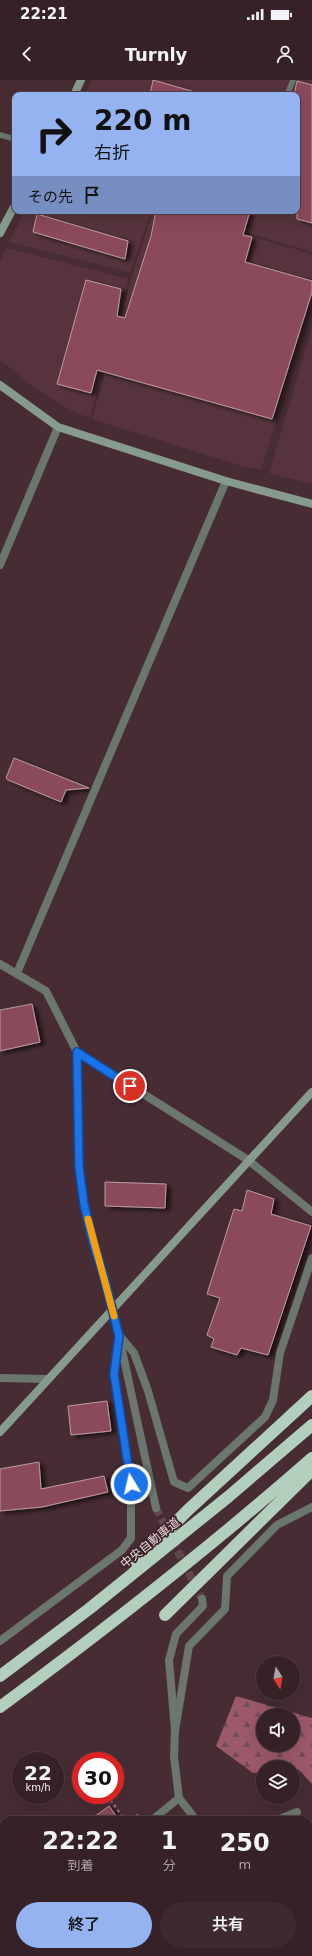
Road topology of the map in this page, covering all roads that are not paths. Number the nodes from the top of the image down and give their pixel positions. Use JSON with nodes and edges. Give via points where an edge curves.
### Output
{"nodes":[{"id":1,"x":81,"y":80,"type":"edge"},
{"id":2,"x":293,"y":80,"type":"edge"},
{"id":3,"x":75,"y":92,"type":"edge"},
{"id":4,"x":288,"y":92,"type":"edge"},
{"id":5,"x":0,"y":135,"type":"edge"},
{"id":6,"x":12,"y":138,"type":"edge"},
{"id":7,"x":12,"y":211,"type":"edge"},
{"id":8,"x":0,"y":233,"type":"edge"},
{"id":9,"x":0,"y":385,"type":"edge"},
{"id":10,"x":58,"y":427,"type":"junction"},
{"id":11,"x":226,"y":481,"type":"junction"},
{"id":12,"x":312,"y":504,"type":"edge"},
{"id":13,"x":0,"y":565,"type":"edge"},
{"id":14,"x":0,"y":964,"type":"edge"},
{"id":15,"x":17,"y":973,"type":"junction"},
{"id":16,"x":77,"y":1052,"type":"junction"},
{"id":17,"x":312,"y":1092,"type":"edge"},
{"id":18,"x":248,"y":1160,"type":"junction"},
{"id":19,"x":312,"y":1212,"type":"edge"},
{"id":20,"x":312,"y":1258,"type":"edge"},
{"id":21,"x":112,"y":1311,"type":"junction"},
{"id":22,"x":119,"y":1336,"type":"junction"},
{"id":23,"x":0,"y":1378,"type":"edge"},
{"id":24,"x":48,"y":1379,"type":"junction"},
{"id":25,"x":312,"y":1396,"type":"edge"},
{"id":26,"x":312,"y":1425,"type":"edge"},
{"id":27,"x":0,"y":1432,"type":"edge"},
{"id":28,"x":312,"y":1458,"type":"edge"},
{"id":29,"x":312,"y":1470,"type":"edge"},
{"id":30,"x":312,"y":1506,"type":"edge"},
{"id":31,"x":156,"y":1508,"type":"tunnel mouth"},
{"id":32,"x":202,"y":1599,"type":"dead end"},
{"id":33,"x":89,"y":1609,"type":"junction"},
{"id":34,"x":165,"y":1615,"type":"dead end"},
{"id":35,"x":0,"y":1641,"type":"edge"},
{"id":36,"x":0,"y":1676,"type":"edge"},
{"id":37,"x":0,"y":1707,"type":"edge"},
{"id":38,"x":175,"y":1731,"type":"junction"},
{"id":39,"x":180,"y":1798,"type":"junction"},
{"id":40,"x":296,"y":1812,"type":"dead end"},
{"id":41,"x":157,"y":1816,"type":"edge"},
{"id":42,"x":193,"y":1816,"type":"edge"},
{"id":43,"x":286,"y":1816,"type":"edge"}],
"edges":[{"from":1,"to":3,"type":"street"},
{"from":2,"to":4,"type":"lane"},
{"from":5,"to":6,"type":"lane"},
{"from":7,"to":8,"type":"street"},
{"from":9,"to":10,"type":"street"},
{"from":10,"to":11,"type":"street"},
{"from":10,"to":13,"type":"street"},
{"from":11,"to":12,"type":"street"},
{"from":11,"to":15,"type":"street"},
{"from":14,"to":15,"type":"street"},
{"from":15,"to":16,"type":"street","via":[[46,991]]},
{"from":16,"to":18,"type":"street"},
{"from":16,"to":21,"type":"street","via":[[79,1167],[84,1204]]},
{"from":17,"to":18,"type":"street"},
{"from":18,"to":19,"type":"street"},
{"from":18,"to":21,"type":"street"},
{"from":20,"to":22,"type":"street","via":[[280,1353],[273,1400],[265,1417],[188,1488],[174,1482],[148,1391],[134,1353]]},
{"from":21,"to":22,"type":"street"},
{"from":21,"to":24,"type":"street"},
{"from":22,"to":31,"type":"street"},
{"from":22,"to":35,"type":"street","via":[[114,1374],[131,1484],[131,1538],[122,1550]]},
{"from":23,"to":24,"type":"street"},
{"from":24,"to":27,"type":"street"},
{"from":25,"to":33,"type":"highway","via":[[188,1510]]},
{"from":26,"to":33,"type":"highway","name":"中央自動車道","via":[[218,1506]]},
{"from":28,"to":37,"type":"highway","via":[[179,1570],[91,1640]]},
{"from":29,"to":34,"type":"highway"},
{"from":30,"to":38,"type":"street","via":[[277,1525],[227,1576],[225,1609],[189,1646]]},
{"from":32,"to":38,"type":"street","via":[[202,1606],[176,1634],[169,1660]]},
{"from":33,"to":36,"type":"highway","name":"中央自動車道"},
{"from":38,"to":39,"type":"street","via":[[174,1757]]},
{"from":39,"to":41,"type":"street"},
{"from":39,"to":42,"type":"street"},
{"from":40,"to":43,"type":"street"}]}
